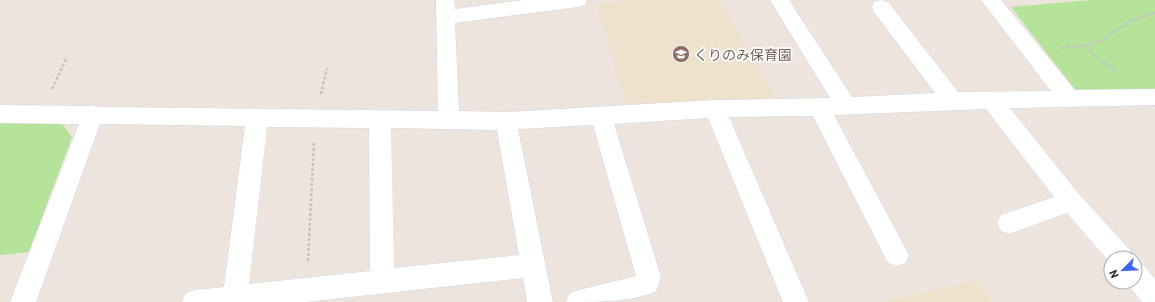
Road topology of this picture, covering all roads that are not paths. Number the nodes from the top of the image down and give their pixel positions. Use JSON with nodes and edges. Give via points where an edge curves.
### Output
{"nodes":[{"id":1,"x":578,"y":0,"type":"edge"},
{"id":2,"x":779,"y":0,"type":"edge"},
{"id":3,"x":990,"y":0,"type":"edge"},
{"id":4,"x":881,"y":7,"type":"dead end"},
{"id":5,"x":445,"y":9,"type":"edge"},
{"id":6,"x":1069,"y":98,"type":"junction"},
{"id":7,"x":953,"y":101,"type":"junction"},
{"id":8,"x":992,"y":101,"type":"junction"},
{"id":9,"x":1146,"y":101,"type":"edge"},
{"id":10,"x":846,"y":105,"type":"junction"},
{"id":11,"x":819,"y":107,"type":"junction"},
{"id":12,"x":715,"y":109,"type":"junction"},
{"id":13,"x":0,"y":114,"type":"edge"},
{"id":14,"x":93,"y":114,"type":"junction"},
{"id":15,"x":601,"y":115,"type":"junction"},
{"id":16,"x":257,"y":119,"type":"junction"},
{"id":17,"x":380,"y":120,"type":"junction"},
{"id":18,"x":449,"y":121,"type":"junction"},
{"id":19,"x":506,"y":121,"type":"junction"},
{"id":20,"x":1071,"y":201,"type":"junction"},
{"id":21,"x":1009,"y":223,"type":"dead end"},
{"id":22,"x":1114,"y":250,"type":"edge"},
{"id":23,"x":898,"y":255,"type":"dead end"},
{"id":24,"x":532,"y":264,"type":"junction"},
{"id":25,"x":382,"y":281,"type":"junction"},
{"id":26,"x":1143,"y":284,"type":"edge"},
{"id":27,"x":235,"y":298,"type":"junction"},
{"id":28,"x":1155,"y":298,"type":"edge"},
{"id":29,"x":24,"y":302,"type":"edge"},
{"id":30,"x":195,"y":302,"type":"edge"},
{"id":31,"x":540,"y":302,"type":"edge"},
{"id":32,"x":579,"y":302,"type":"edge"},
{"id":33,"x":796,"y":302,"type":"edge"}],
"edges":[{"from":1,"to":5,"type":"street"},
{"from":2,"to":10,"type":"street"},
{"from":3,"to":6,"type":"street"},
{"from":4,"to":7,"type":"street"},
{"from":5,"to":18,"type":"street"},
{"from":6,"to":8,"type":"street"},
{"from":6,"to":9,"type":"street"},
{"from":7,"to":8,"type":"street"},
{"from":7,"to":10,"type":"street"},
{"from":8,"to":20,"type":"street"},
{"from":10,"to":11,"type":"street"},
{"from":11,"to":12,"type":"street"},
{"from":11,"to":23,"type":"street"},
{"from":12,"to":15,"type":"street"},
{"from":12,"to":33,"type":"street"},
{"from":13,"to":14,"type":"street"},
{"from":14,"to":16,"type":"street"},
{"from":14,"to":29,"type":"street"},
{"from":15,"to":19,"type":"street"},
{"from":15,"to":32,"type":"street","via":[[649,277],[642,287]]},
{"from":16,"to":17,"type":"street"},
{"from":16,"to":27,"type":"street"},
{"from":17,"to":18,"type":"street"},
{"from":17,"to":25,"type":"street"},
{"from":18,"to":19,"type":"street"},
{"from":19,"to":24,"type":"street"},
{"from":20,"to":21,"type":"street"},
{"from":20,"to":22,"type":"street"},
{"from":24,"to":25,"type":"street"},
{"from":24,"to":31,"type":"street"},
{"from":25,"to":27,"type":"street"},
{"from":26,"to":28,"type":"street"},
{"from":27,"to":30,"type":"street"}]}
